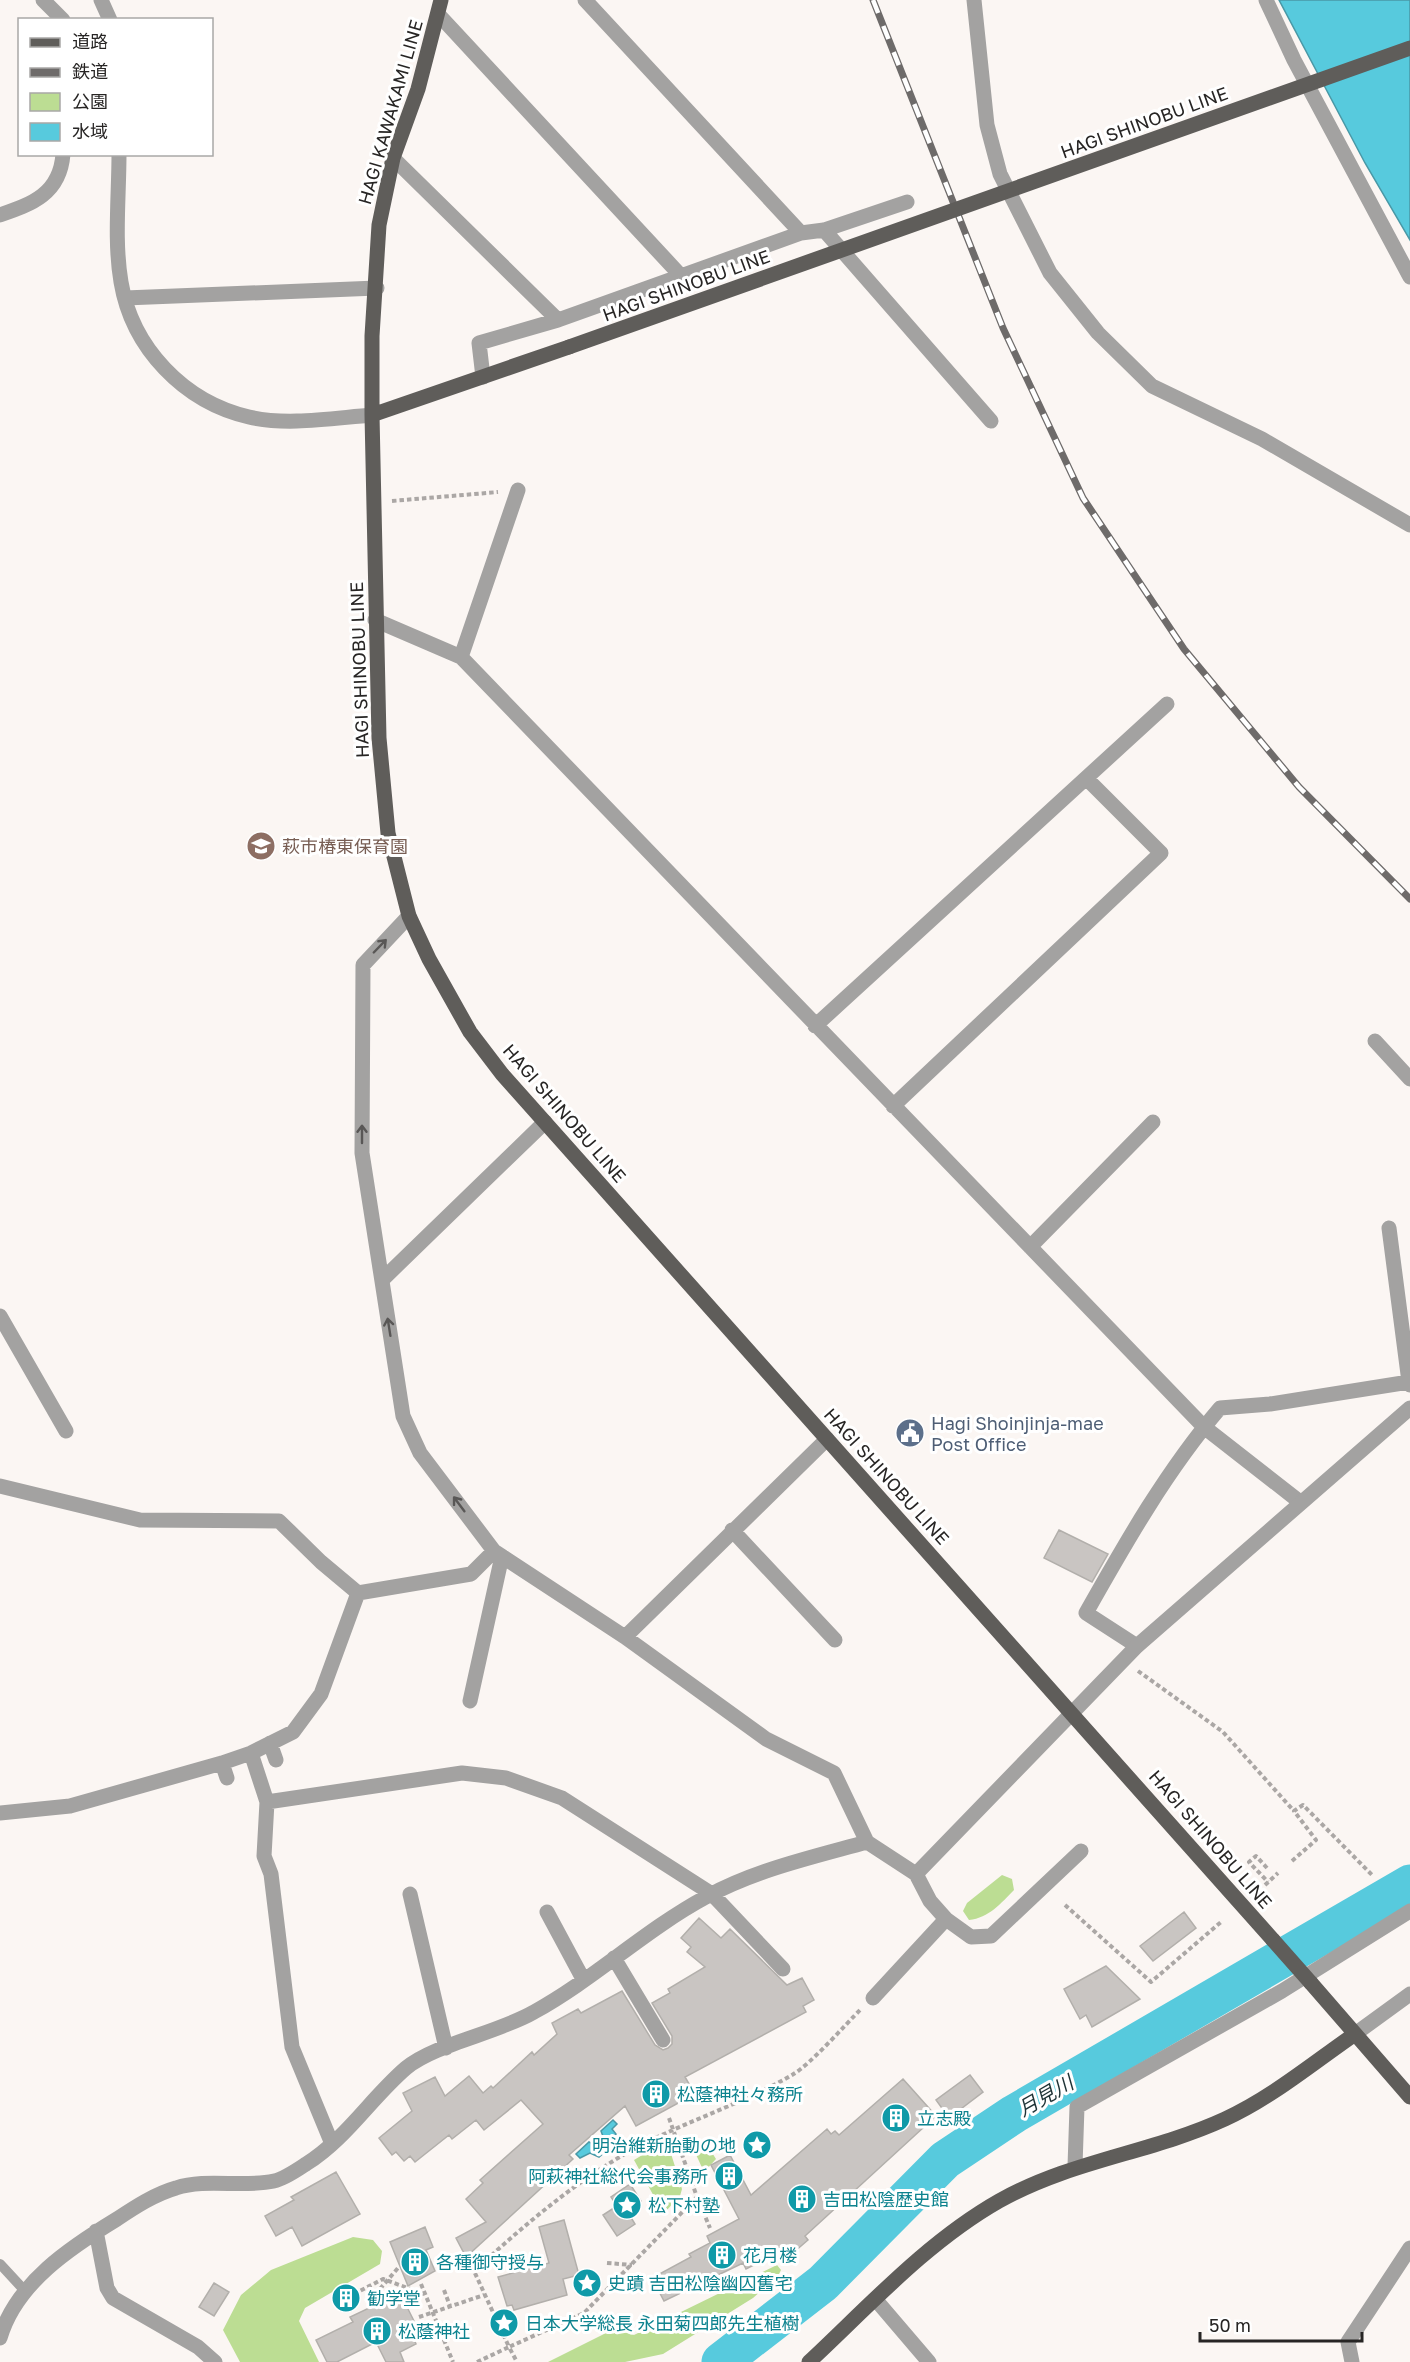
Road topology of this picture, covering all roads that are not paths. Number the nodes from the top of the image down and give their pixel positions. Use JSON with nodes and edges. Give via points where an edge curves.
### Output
{"nodes":[{"id":1,"x":43,"y":0,"type":"edge"},
{"id":2,"x":101,"y":0,"type":"edge"},
{"id":3,"x":585,"y":0,"type":"edge"},
{"id":4,"x":974,"y":0,"type":"edge"},
{"id":5,"x":1266,"y":0,"type":"edge"},
{"id":6,"x":439,"y":7,"type":"edge"},
{"id":7,"x":61,"y":18,"type":"edge"},
{"id":8,"x":109,"y":18,"type":"edge"},
{"id":9,"x":1410,"y":48,"type":"edge"},
{"id":10,"x":62,"y":156,"type":"edge"},
{"id":11,"x":119,"y":156,"type":"edge"},
{"id":12,"x":393,"y":158,"type":"junction"},
{"id":13,"x":906,"y":202,"type":"dead end"},
{"id":14,"x":0,"y":215,"type":"edge"},
{"id":15,"x":824,"y":230,"type":"junction"},
{"id":16,"x":801,"y":233,"type":"junction"},
{"id":17,"x":682,"y":277,"type":"junction"},
{"id":18,"x":1410,"y":277,"type":"edge"},
{"id":19,"x":377,"y":288,"type":"junction"},
{"id":20,"x":125,"y":298,"type":"junction"},
{"id":21,"x":558,"y":320,"type":"junction"},
{"id":22,"x":483,"y":377,"type":"junction"},
{"id":23,"x":372,"y":415,"type":"junction"},
{"id":24,"x":991,"y":422,"type":"dead end"},
{"id":25,"x":518,"y":490,"type":"road end"},
{"id":26,"x":1410,"y":525,"type":"edge"},
{"id":27,"x":375,"y":620,"type":"junction"},
{"id":28,"x":461,"y":657,"type":"junction"},
{"id":29,"x":1167,"y":704,"type":"dead end"},
{"id":30,"x":1086,"y":778,"type":"junction"},
{"id":31,"x":409,"y":916,"type":"junction"},
{"id":32,"x":815,"y":1026,"type":"junction"},
{"id":33,"x":1374,"y":1041,"type":"dead end"},
{"id":34,"x":1410,"y":1079,"type":"edge"},
{"id":35,"x":893,"y":1106,"type":"junction"},
{"id":36,"x":545,"y":1122,"type":"junction"},
{"id":37,"x":1153,"y":1122,"type":"dead end"},
{"id":38,"x":1389,"y":1228,"type":"dead end"},
{"id":39,"x":1030,"y":1247,"type":"junction"},
{"id":40,"x":382,"y":1280,"type":"junction"},
{"id":41,"x":0,"y":1316,"type":"edge"},
{"id":42,"x":1409,"y":1384,"type":"edge"},
{"id":43,"x":1410,"y":1408,"type":"edge"},
{"id":44,"x":1204,"y":1427,"type":"junction"},
{"id":45,"x":66,"y":1431,"type":"dead end"},
{"id":46,"x":827,"y":1439,"type":"junction"},
{"id":47,"x":0,"y":1486,"type":"edge"},
{"id":48,"x":1300,"y":1502,"type":"junction"},
{"id":49,"x":732,"y":1530,"type":"junction"},
{"id":50,"x":498,"y":1554,"type":"junction"},
{"id":51,"x":358,"y":1593,"type":"junction"},
{"id":52,"x":625,"y":1637,"type":"junction"},
{"id":53,"x":835,"y":1640,"type":"dead end"},
{"id":54,"x":1137,"y":1646,"type":"junction"},
{"id":55,"x":470,"y":1701,"type":"dead end"},
{"id":56,"x":1071,"y":1711,"type":"junction"},
{"id":57,"x":270,"y":1743,"type":"junction"},
{"id":58,"x":251,"y":1753,"type":"junction"},
{"id":59,"x":276,"y":1760,"type":"dead end"},
{"id":60,"x":267,"y":1802,"type":"junction"},
{"id":61,"x":0,"y":1813,"type":"edge"},
{"id":62,"x":867,"y":1842,"type":"junction"},
{"id":63,"x":1081,"y":1851,"type":"dead end"},
{"id":64,"x":916,"y":1874,"type":"junction"},
{"id":65,"x":410,"y":1894,"type":"dead end"},
{"id":66,"x":712,"y":1894,"type":"junction"},
{"id":67,"x":1410,"y":1911,"type":"edge"},
{"id":68,"x":547,"y":1912,"type":"dead end"},
{"id":69,"x":946,"y":1919,"type":"junction"},
{"id":70,"x":614,"y":1958,"type":"junction"},
{"id":71,"x":783,"y":1969,"type":"dead end"},
{"id":72,"x":583,"y":1978,"type":"junction"},
{"id":73,"x":1410,"y":1994,"type":"edge"},
{"id":74,"x":873,"y":1998,"type":"road end"},
{"id":75,"x":1355,"y":2034,"type":"junction"},
{"id":76,"x":663,"y":2040,"type":"dead end"},
{"id":77,"x":446,"y":2048,"type":"junction"},
{"id":78,"x":1410,"y":2097,"type":"edge"},
{"id":79,"x":332,"y":2144,"type":"junction"},
{"id":80,"x":1075,"y":2166,"type":"junction"},
{"id":81,"x":96,"y":2231,"type":"junction"},
{"id":82,"x":1410,"y":2248,"type":"edge"},
{"id":83,"x":0,"y":2264,"type":"edge"},
{"id":84,"x":26,"y":2292,"type":"junction"},
{"id":85,"x":876,"y":2300,"type":"junction"},
{"id":86,"x":0,"y":2338,"type":"edge"},
{"id":87,"x":215,"y":2362,"type":"edge"},
{"id":88,"x":809,"y":2362,"type":"edge"},
{"id":89,"x":929,"y":2362,"type":"edge"},
{"id":90,"x":1352,"y":2362,"type":"edge"}],
"edges":[{"from":1,"to":7,"type":"street"},
{"from":2,"to":8,"type":"street"},
{"from":3,"to":16,"type":"street"},
{"from":4,"to":26,"type":"street","via":[[987,125],[1000,174],[1050,273],[1098,333],[1152,386],[1262,439]]},
{"from":5,"to":18,"type":"street"},
{"from":6,"to":12,"type":"main road","name":"HAGI KAWAKAMI LINE","via":[[418,89]]},
{"from":6,"to":17,"type":"street"},
{"from":9,"to":22,"type":"main road","name":"HAGI SHINOBU LINE","bridge":true},
{"from":10,"to":14,"type":"street","via":[[50,190],[35,203]]},
{"from":11,"to":20,"type":"street","via":[[118,238]]},
{"from":12,"to":19,"type":"main road","name":"HAGI KAWAKAMI LINE","via":[[379,225]]},
{"from":12,"to":21,"type":"street"},
{"from":13,"to":15,"type":"street"},
{"from":15,"to":16,"type":"street"},
{"from":15,"to":24,"type":"street"},
{"from":16,"to":17,"type":"street"},
{"from":17,"to":21,"type":"street"},
{"from":19,"to":20,"type":"street"},
{"from":19,"to":23,"type":"main road","name":"HAGI KAWAKAMI LINE","via":[[372,336]]},
{"from":20,"to":23,"type":"street","via":[[146,347],[163,369],[215,405],[249,417],[290,420]]},
{"from":21,"to":22,"type":"street","via":[[479,343]]},
{"from":22,"to":23,"type":"main road","name":"HAGI SHINOBU LINE"},
{"from":23,"to":27,"type":"main road","name":"HAGI SHINOBU LINE"},
{"from":25,"to":28,"type":"street"},
{"from":27,"to":28,"type":"street"},
{"from":27,"to":31,"type":"main road","name":"HAGI SHINOBU LINE","via":[[379,738],[388,833]]},
{"from":28,"to":32,"type":"street"},
{"from":29,"to":30,"type":"street"},
{"from":30,"to":32,"type":"street"},
{"from":30,"to":35,"type":"street","via":[[1161,853]]},
{"from":31,"to":36,"type":"main road","name":"HAGI SHINOBU LINE","via":[[470,1032]]},
{"from":40,"to":31,"type":"street","one_way":true,"via":[[362,1153],[363,964]]},
{"from":32,"to":35,"type":"street"},
{"from":33,"to":34,"type":"street"},
{"from":35,"to":39,"type":"street"},
{"from":36,"to":40,"type":"street"},
{"from":36,"to":46,"type":"main road","name":"HAGI SHINOBU LINE"},
{"from":37,"to":39,"type":"street"},
{"from":38,"to":42,"type":"street"},
{"from":39,"to":44,"type":"street"},
{"from":50,"to":40,"type":"street","one_way":true,"via":[[420,1453],[403,1416]]},
{"from":41,"to":45,"type":"street"},
{"from":42,"to":44,"type":"street","via":[[1220,1408]]},
{"from":43,"to":48,"type":"street"},
{"from":44,"to":48,"type":"street"},
{"from":44,"to":54,"type":"street","via":[[1136,1524],[1086,1613]]},
{"from":46,"to":49,"type":"street"},
{"from":46,"to":56,"type":"main road","name":"HAGI SHINOBU LINE"},
{"from":47,"to":51,"type":"street","via":[[140,1520],[279,1521]]},
{"from":48,"to":54,"type":"street"},
{"from":49,"to":52,"type":"street"},
{"from":49,"to":53,"type":"street"},
{"from":50,"to":51,"type":"street","via":[[471,1574]]},
{"from":50,"to":52,"type":"street"},
{"from":50,"to":55,"type":"street"},
{"from":51,"to":57,"type":"street","via":[[321,1694],[293,1731]]},
{"from":52,"to":62,"type":"street","via":[[766,1739],[834,1773]]},
{"from":54,"to":56,"type":"street"},
{"from":56,"to":64,"type":"street"},
{"from":56,"to":75,"type":"main road","name":"HAGI SHINOBU LINE","bridge":true},
{"from":57,"to":58,"type":"street"},
{"from":57,"to":59,"type":"street"},
{"from":58,"to":60,"type":"street"},
{"from":58,"to":61,"type":"street","via":[[225,1771],[70,1806]]},
{"from":60,"to":66,"type":"street","via":[[462,1773],[506,1778],[562,1798]]},
{"from":60,"to":79,"type":"street","via":[[264,1856],[271,1874],[292,2047]]},
{"from":62,"to":64,"type":"street"},
{"from":62,"to":66,"type":"street","via":[[793,1863]]},
{"from":63,"to":69,"type":"street","via":[[991,1936],[971,1937]]},
{"from":64,"to":69,"type":"street","via":[[930,1901]]},
{"from":65,"to":77,"type":"street"},
{"from":66,"to":70,"type":"street"},
{"from":66,"to":71,"type":"street"},
{"from":67,"to":80,"type":"street","via":[[1282,1991],[1077,2107]]},
{"from":68,"to":72,"type":"street"},
{"from":69,"to":74,"type":"street"},
{"from":70,"to":72,"type":"street"},
{"from":70,"to":76,"type":"street"},
{"from":72,"to":77,"type":"street","via":[[535,2012]]},
{"from":73,"to":75,"type":"street"},
{"from":75,"to":78,"type":"main road"},
{"from":75,"to":80,"type":"main road","via":[[1227,2118],[1179,2137]]},
{"from":77,"to":79,"type":"street","via":[[407,2067]]},
{"from":79,"to":81,"type":"street","via":[[275,2181],[178,2187]]},
{"from":80,"to":85,"type":"main road","via":[[999,2201],[959,2226]]},
{"from":81,"to":84,"type":"street","via":[[68,2249]]},
{"from":81,"to":87,"type":"street","via":[[107,2288],[113,2298],[198,2347]]},
{"from":82,"to":90,"type":"street","via":[[1348,2342]]},
{"from":83,"to":84,"type":"lane"},
{"from":84,"to":86,"type":"street"},
{"from":85,"to":88,"type":"main road"},
{"from":85,"to":89,"type":"street"}]}
